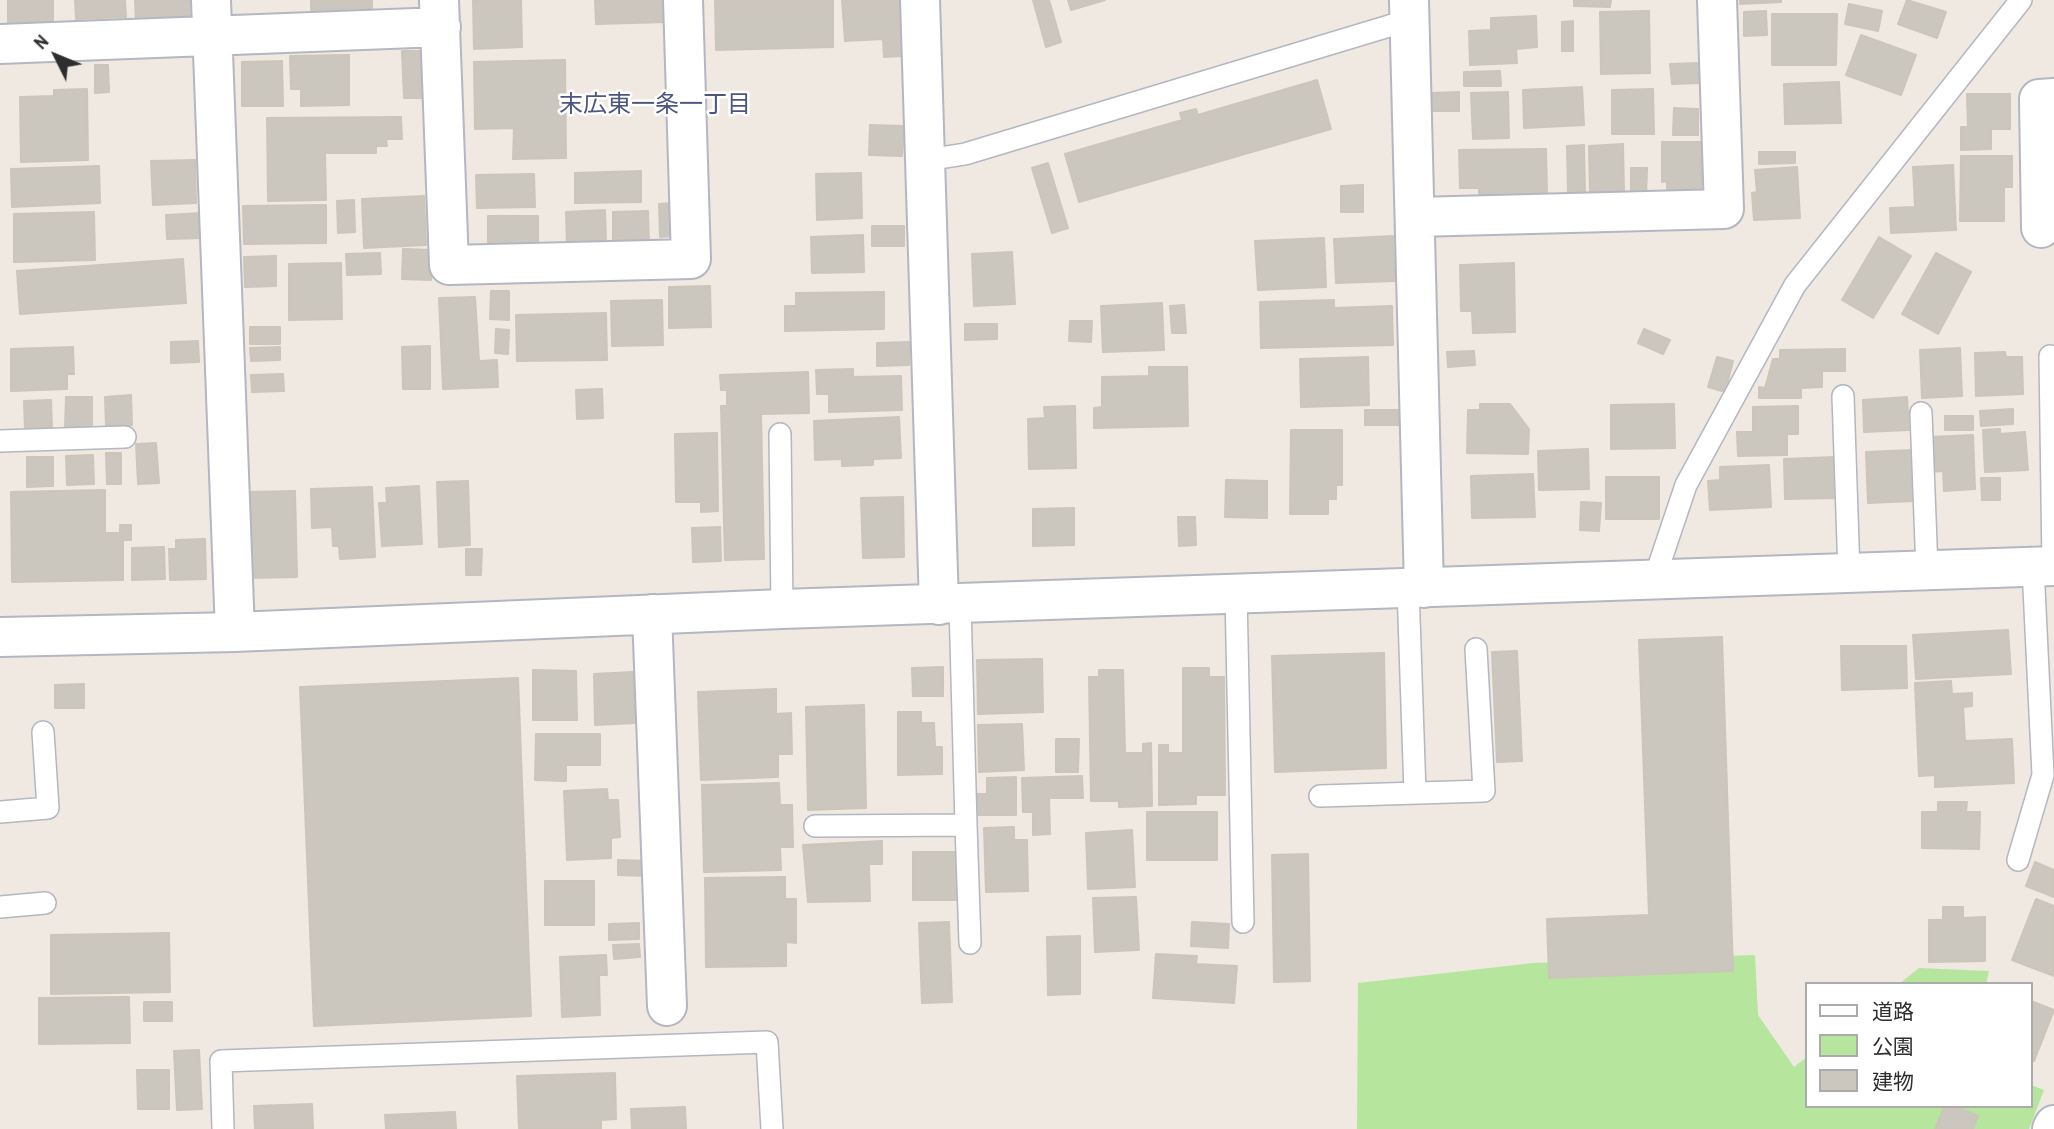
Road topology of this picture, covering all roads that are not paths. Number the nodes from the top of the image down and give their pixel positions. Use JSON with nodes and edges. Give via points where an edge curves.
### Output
{"nodes":[{"id":1,"x":683,"y":0,"type":"edge"},
{"id":2,"x":920,"y":0,"type":"edge"},
{"id":3,"x":1717,"y":0,"type":"edge"},
{"id":4,"x":2021,"y":0,"type":"edge"},
{"id":5,"x":1409,"y":10,"type":"edge"},
{"id":6,"x":440,"y":14,"type":"edge"},
{"id":7,"x":212,"y":18,"type":"edge"},
{"id":8,"x":0,"y":44,"type":"edge"},
{"id":9,"x":2054,"y":98,"type":"edge"},
{"id":10,"x":927,"y":160,"type":"junction"},
{"id":11,"x":1416,"y":217,"type":"junction"},
{"id":12,"x":2040,"y":228,"type":"dead end"},
{"id":13,"x":2050,"y":356,"type":"dead end"},
{"id":14,"x":1843,"y":396,"type":"dead end"},
{"id":15,"x":1921,"y":413,"type":"dead end"},
{"id":16,"x":780,"y":434,"type":"dead end"},
{"id":17,"x":125,"y":437,"type":"dead end"},
{"id":18,"x":0,"y":441,"type":"edge"},
{"id":19,"x":2047,"y":567,"type":"edge"},
{"id":20,"x":1927,"y":570,"type":"junction"},
{"id":21,"x":1849,"y":573,"type":"junction"},
{"id":22,"x":1654,"y":580,"type":"junction"},
{"id":23,"x":1416,"y":588,"type":"junction"},
{"id":24,"x":1236,"y":594,"type":"junction"},
{"id":25,"x":950,"y":605,"type":"junction"},
{"id":26,"x":782,"y":609,"type":"junction"},
{"id":27,"x":652,"y":614,"type":"junction"},
{"id":28,"x":235,"y":632,"type":"junction"},
{"id":29,"x":0,"y":637,"type":"edge"},
{"id":30,"x":1476,"y":649,"type":"dead end"},
{"id":31,"x":43,"y":733,"type":"dead end"},
{"id":32,"x":1415,"y":793,"type":"junction"},
{"id":33,"x":1320,"y":796,"type":"dead end"},
{"id":34,"x":0,"y":812,"type":"edge"},
{"id":35,"x":966,"y":825,"type":"junction"},
{"id":36,"x":815,"y":826,"type":"dead end"},
{"id":37,"x":2018,"y":860,"type":"dead end"},
{"id":38,"x":45,"y":903,"type":"dead end"},
{"id":39,"x":0,"y":907,"type":"edge"},
{"id":40,"x":1243,"y":922,"type":"dead end"},
{"id":41,"x":970,"y":943,"type":"dead end"},
{"id":42,"x":667,"y":1006,"type":"dead end"},
{"id":43,"x":223,"y":1129,"type":"edge"},
{"id":44,"x":772,"y":1129,"type":"edge"}],
"edges":[{"from":1,"to":6,"type":"street","via":[[691,259],[449,265]]},
{"from":2,"to":10,"type":"street"},
{"from":3,"to":11,"type":"street","via":[[1724,209]]},
{"from":4,"to":22,"type":"lane","via":[[1795,285],[1686,485]]},
{"from":5,"to":10,"type":"lane","via":[[965,154]]},
{"from":5,"to":11,"type":"street"},
{"from":6,"to":7,"type":"street"},
{"from":7,"to":8,"type":"street"},
{"from":7,"to":28,"type":"street"},
{"from":9,"to":12,"type":"street","via":[[2039,99]]},
{"from":10,"to":25,"type":"street"},
{"from":11,"to":23,"type":"street"},
{"from":13,"to":19,"type":"lane"},
{"from":14,"to":21,"type":"lane"},
{"from":15,"to":20,"type":"lane"},
{"from":16,"to":26,"type":"lane"},
{"from":17,"to":18,"type":"lane"},
{"from":19,"to":20,"type":"street"},
{"from":19,"to":37,"type":"lane","via":[[2043,775]]},
{"from":20,"to":21,"type":"street"},
{"from":21,"to":22,"type":"street"},
{"from":22,"to":23,"type":"street"},
{"from":23,"to":24,"type":"street"},
{"from":23,"to":32,"type":"lane"},
{"from":24,"to":25,"type":"street"},
{"from":24,"to":40,"type":"lane"},
{"from":25,"to":26,"type":"street"},
{"from":25,"to":35,"type":"lane"},
{"from":26,"to":27,"type":"street"},
{"from":27,"to":28,"type":"street"},
{"from":27,"to":42,"type":"street"},
{"from":28,"to":29,"type":"street"},
{"from":30,"to":32,"type":"lane","via":[[1484,791]]},
{"from":31,"to":34,"type":"lane","via":[[48,808]]},
{"from":32,"to":33,"type":"lane"},
{"from":35,"to":36,"type":"lane"},
{"from":35,"to":41,"type":"lane"},
{"from":38,"to":39,"type":"lane"},
{"from":43,"to":44,"type":"lane","via":[[221,1061],[767,1042]]}]}
